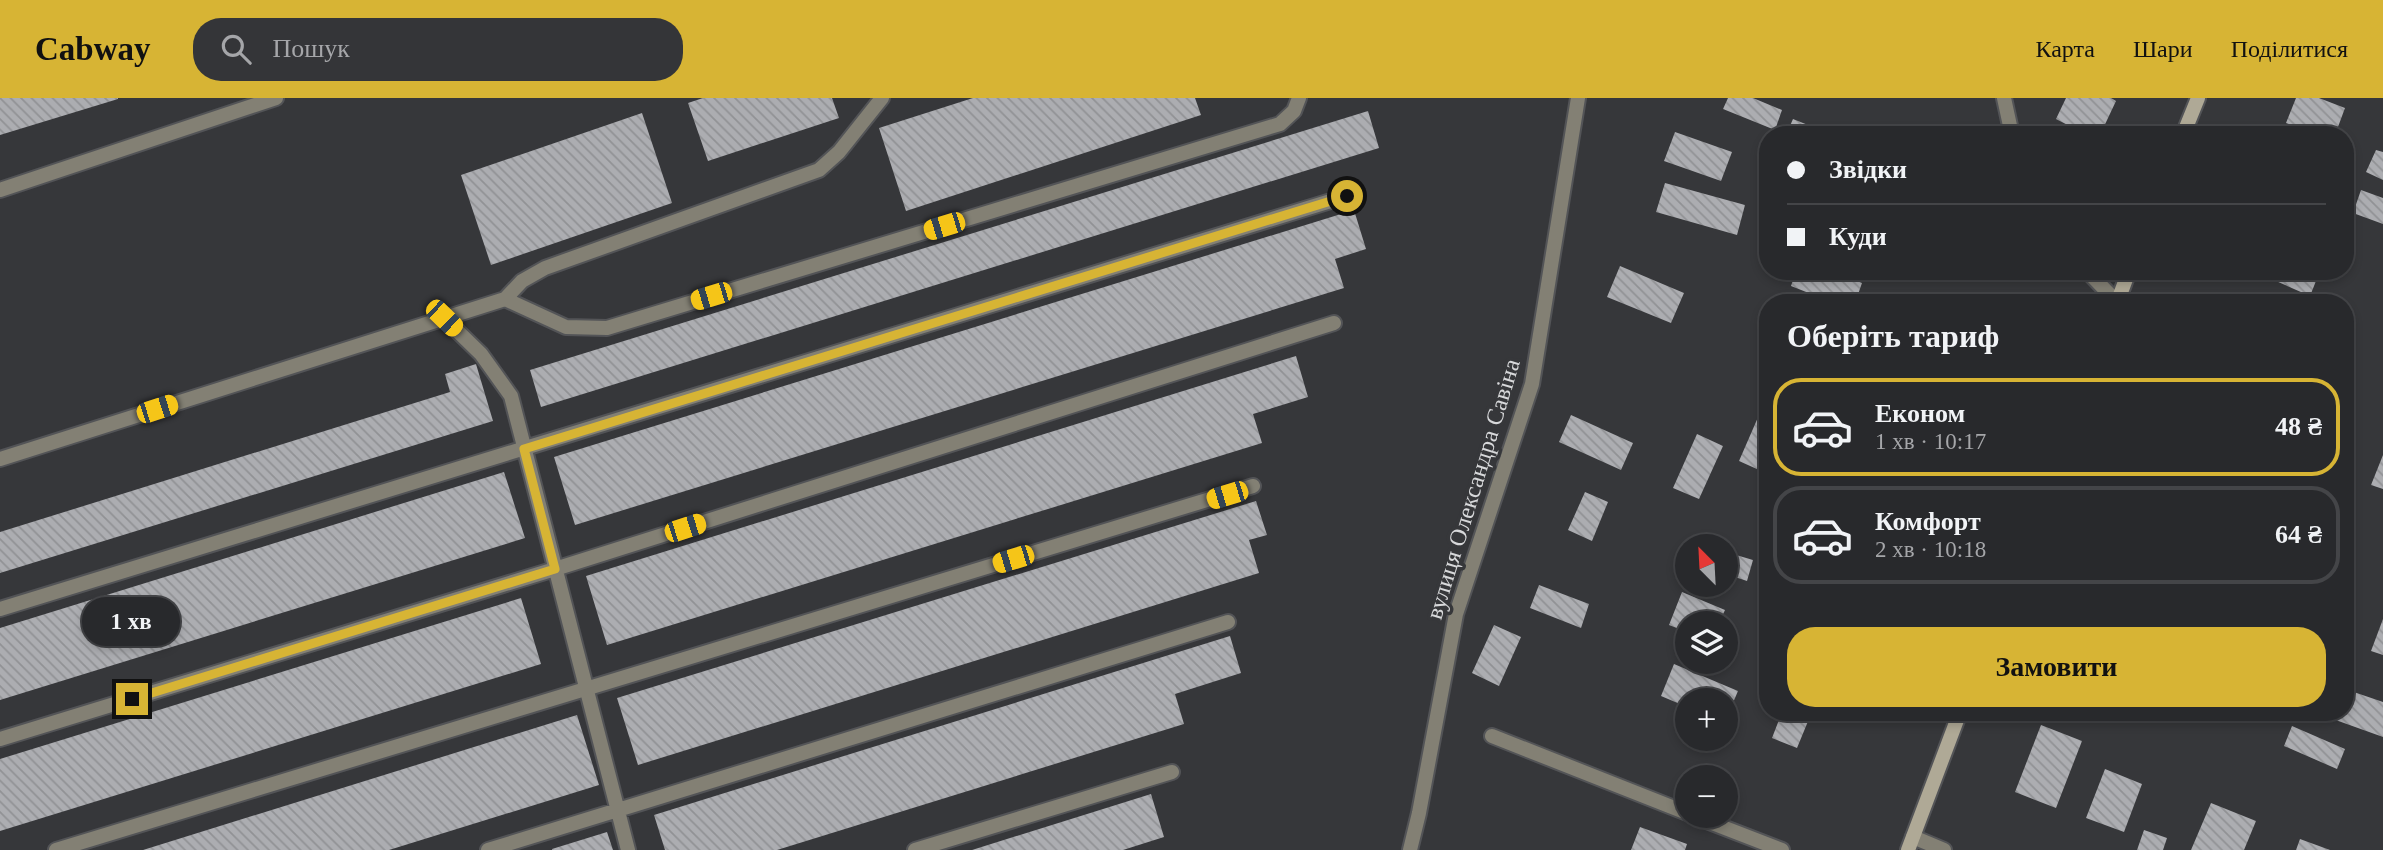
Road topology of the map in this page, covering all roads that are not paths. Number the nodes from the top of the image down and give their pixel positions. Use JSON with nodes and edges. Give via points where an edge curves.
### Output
{"nodes":[{"id":1,"x":276,"y":98,"type":"edge"},
{"id":2,"x":882,"y":98,"type":"edge"},
{"id":3,"x":1299,"y":98,"type":"edge"},
{"id":4,"x":1578,"y":98,"type":"edge"},
{"id":5,"x":2004,"y":98,"type":"edge"},
{"id":6,"x":2198,"y":98,"type":"edge"},
{"id":7,"x":2010,"y":126,"type":"edge"},
{"id":8,"x":2187,"y":126,"type":"edge"},
{"id":9,"x":0,"y":190,"type":"edge"},
{"id":10,"x":1347,"y":196,"type":"dead end"},
{"id":11,"x":2096,"y":280,"type":"edge"},
{"id":12,"x":2109,"y":294,"type":"edge"},
{"id":13,"x":505,"y":299,"type":"junction"},
{"id":14,"x":444,"y":318,"type":"junction"},
{"id":15,"x":1334,"y":323,"type":"dead end"},
{"id":16,"x":524,"y":449,"type":"junction"},
{"id":17,"x":0,"y":459,"type":"edge"},
{"id":18,"x":1253,"y":486,"type":"dead end"},
{"id":19,"x":555,"y":569,"type":"junction"},
{"id":20,"x":0,"y":609,"type":"edge"},
{"id":21,"x":1228,"y":622,"type":"dead end"},
{"id":22,"x":586,"y":689,"type":"junction"},
{"id":23,"x":1957,"y":721,"type":"edge"},
{"id":24,"x":1492,"y":736,"type":"dead end"},
{"id":25,"x":0,"y":739,"type":"edge"},
{"id":26,"x":1172,"y":772,"type":"dead end"},
{"id":27,"x":1675,"y":808,"type":"edge"},
{"id":28,"x":618,"y":810,"type":"junction"},
{"id":29,"x":1725,"y":828,"type":"edge"},
{"id":30,"x":1910,"y":844,"type":"edge"},
{"id":31,"x":56,"y":850,"type":"edge"},
{"id":32,"x":488,"y":850,"type":"edge"},
{"id":33,"x":628,"y":850,"type":"edge"},
{"id":34,"x":915,"y":850,"type":"edge"},
{"id":35,"x":1410,"y":850,"type":"edge"},
{"id":36,"x":1782,"y":850,"type":"edge"},
{"id":37,"x":1944,"y":850,"type":"edge"}],
"edges":[{"from":1,"to":9,"type":"street"},
{"from":2,"to":13,"type":"street","via":[[819,170],[545,268],[522,281]]},
{"from":3,"to":13,"type":"street","via":[[1294,111],[1280,124],[607,328],[566,327]]},
{"from":4,"to":35,"type":"street","name":"вулиця Олександра Савіна","via":[[1532,384],[1456,614]]},
{"from":5,"to":7,"type":"street"},
{"from":6,"to":8,"type":"street"},
{"from":10,"to":16,"type":"street"},
{"from":11,"to":12,"type":"street"},
{"from":13,"to":14,"type":"street"},
{"from":14,"to":16,"type":"street","via":[[481,354],[511,396]]},
{"from":14,"to":17,"type":"street"},
{"from":15,"to":19,"type":"street"},
{"from":16,"to":19,"type":"street"},
{"from":16,"to":20,"type":"street"},
{"from":18,"to":22,"type":"street"},
{"from":19,"to":22,"type":"street"},
{"from":19,"to":25,"type":"street"},
{"from":21,"to":28,"type":"street"},
{"from":22,"to":28,"type":"street"},
{"from":22,"to":31,"type":"street"},
{"from":23,"to":30,"type":"street"},
{"from":24,"to":27,"type":"street"},
{"from":26,"to":34,"type":"street"},
{"from":28,"to":32,"type":"street"},
{"from":28,"to":33,"type":"street"},
{"from":29,"to":36,"type":"street"},
{"from":30,"to":37,"type":"street"}]}
